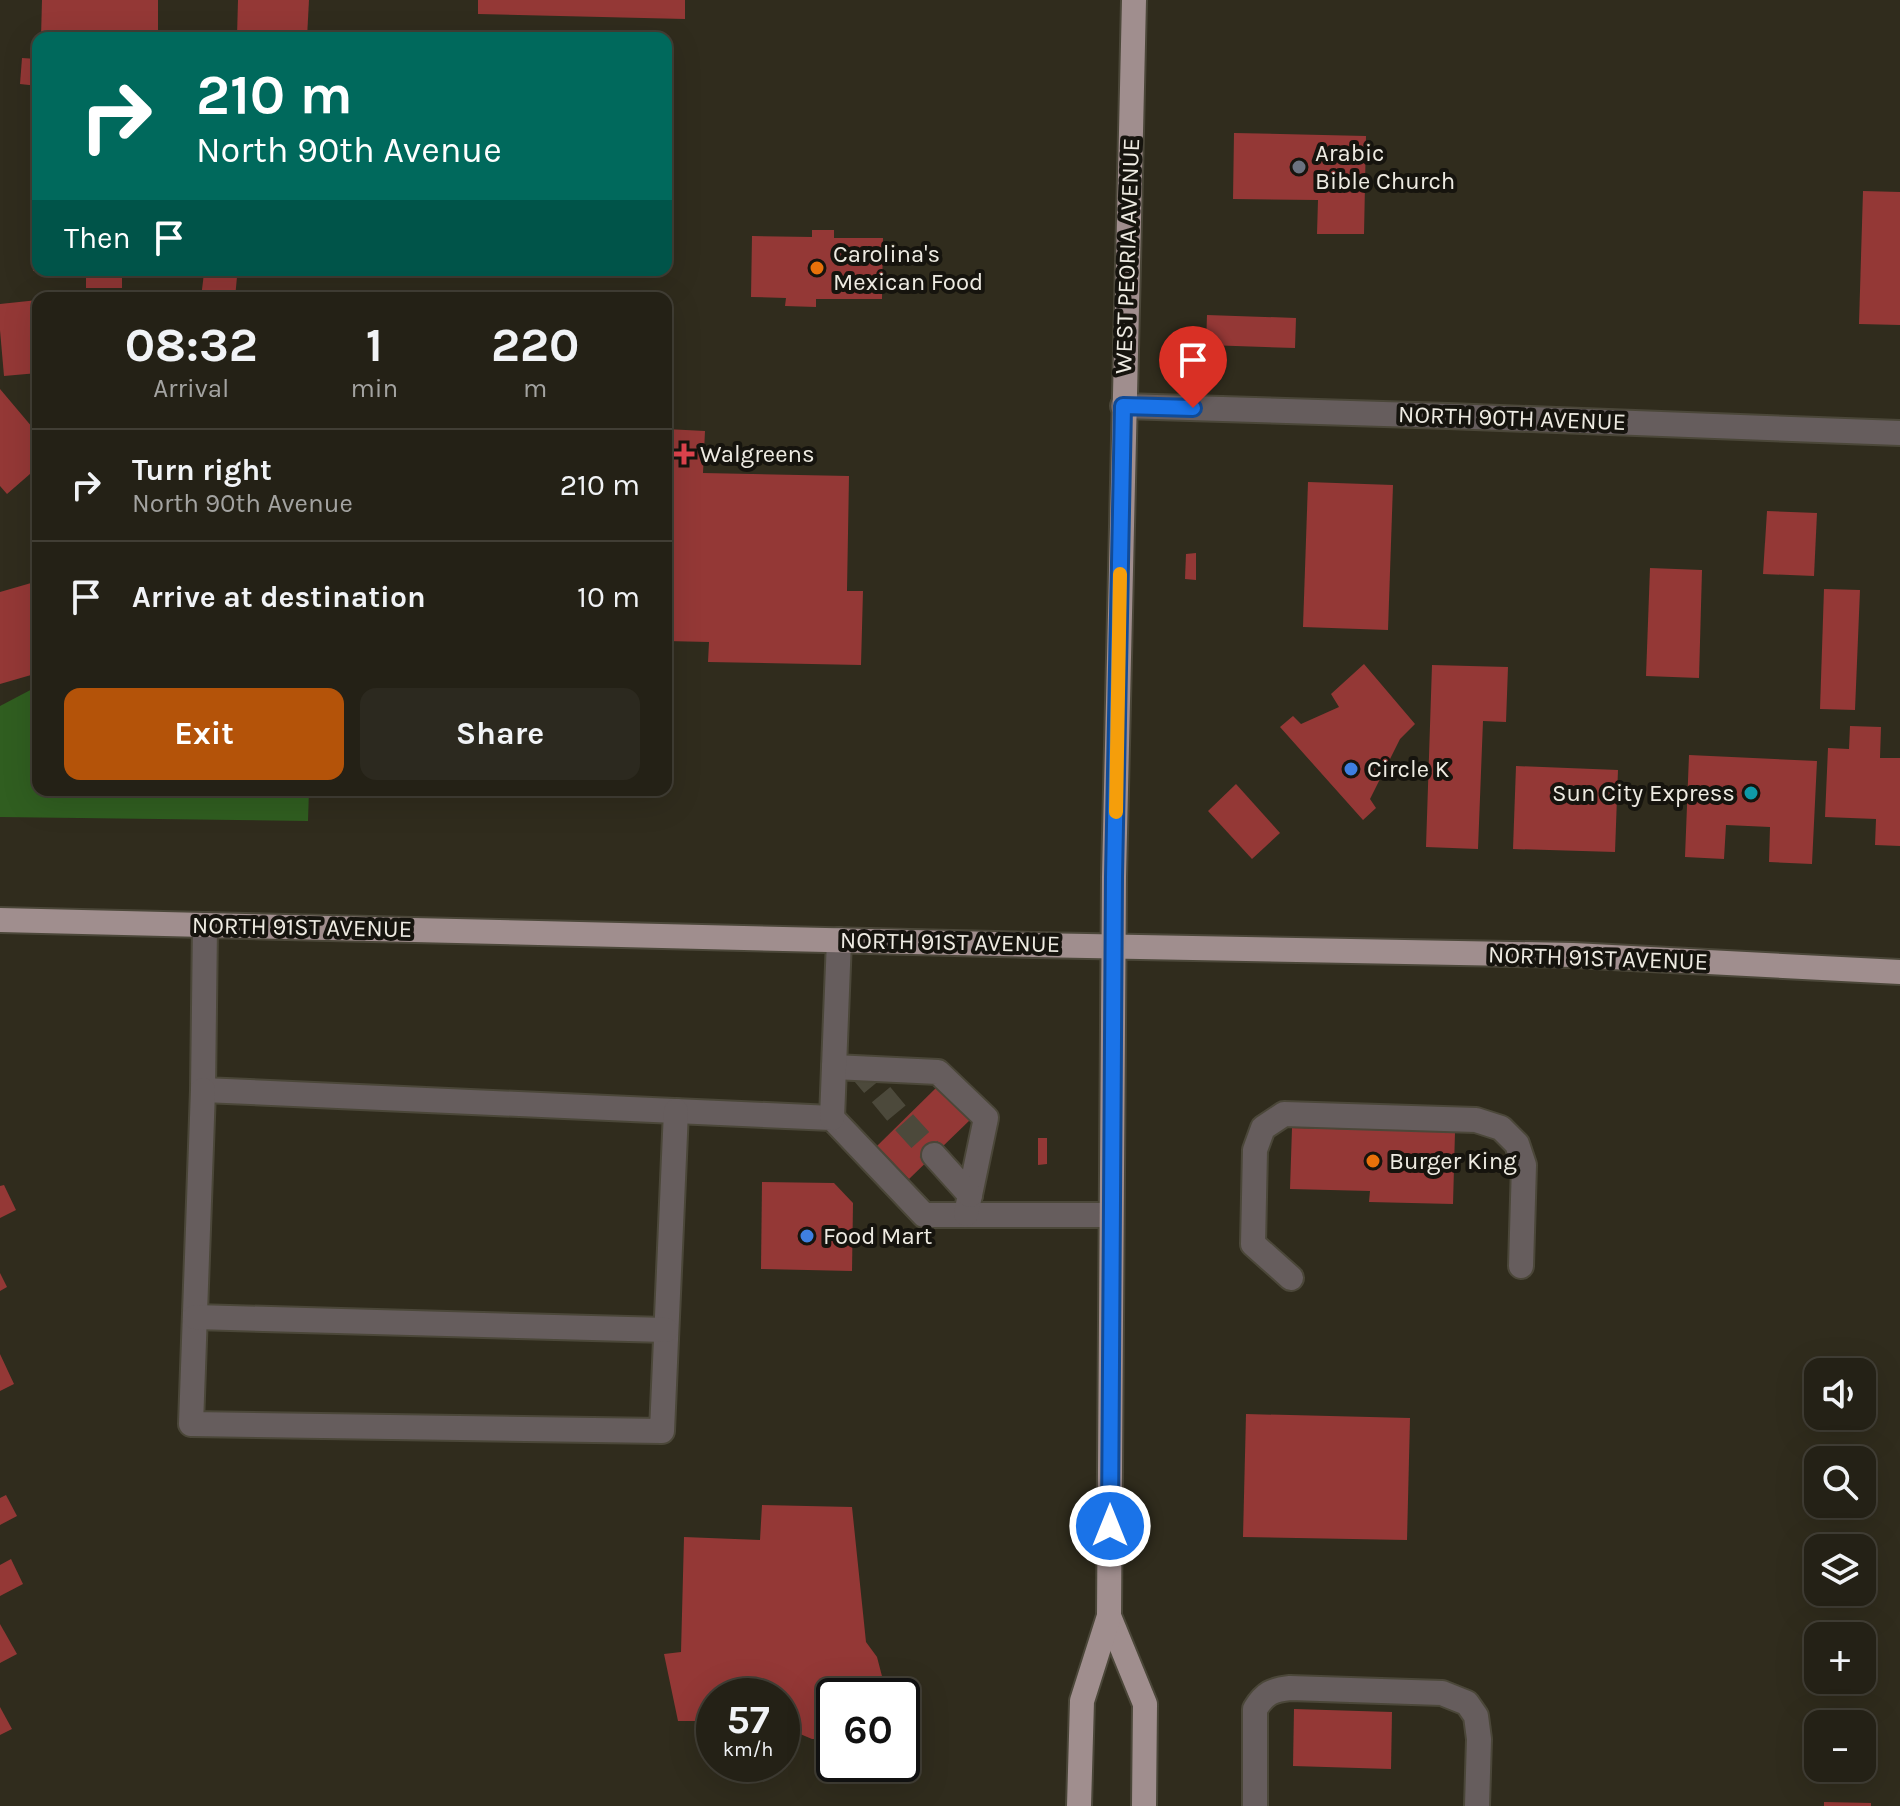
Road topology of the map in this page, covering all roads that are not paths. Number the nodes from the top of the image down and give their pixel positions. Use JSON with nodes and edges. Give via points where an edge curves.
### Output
{"nodes":[{"id":1,"x":1134,"y":0,"type":"edge"},
{"id":2,"x":1123,"y":406,"type":"junction"},
{"id":3,"x":1900,"y":433,"type":"edge"},
{"id":4,"x":0,"y":920,"type":"edge"},
{"id":5,"x":205,"y":925,"type":"junction"},
{"id":6,"x":839,"y":940,"type":"junction"},
{"id":7,"x":1114,"y":946,"type":"junction"},
{"id":8,"x":1900,"y":972,"type":"edge"},
{"id":9,"x":834,"y":1067,"type":"junction"},
{"id":10,"x":203,"y":1090,"type":"junction"},
{"id":11,"x":676,"y":1111,"type":"junction"},
{"id":12,"x":832,"y":1118,"type":"junction"},
{"id":13,"x":934,"y":1155,"type":"tunnel mouth"},
{"id":14,"x":968,"y":1204,"type":"junction"},
{"id":15,"x":1111,"y":1215,"type":"junction"},
{"id":16,"x":1521,"y":1266,"type":"dead end"},
{"id":17,"x":1291,"y":1278,"type":"dead end"},
{"id":18,"x":195,"y":1317,"type":"junction"},
{"id":19,"x":666,"y":1330,"type":"junction"},
{"id":20,"x":1109,"y":1616,"type":"junction"},
{"id":21,"x":1079,"y":1806,"type":"edge"},
{"id":22,"x":1144,"y":1806,"type":"edge"},
{"id":23,"x":1255,"y":1806,"type":"edge"},
{"id":24,"x":1477,"y":1806,"type":"edge"}],
"edges":[{"from":1,"to":2,"type":"main road","name":"WEST PEORIA AVENUE"},
{"from":2,"to":3,"type":"street","name":"NORTH 90TH AVENUE"},
{"from":2,"to":7,"type":"main road","name":"WEST PEORIA AVENUE"},
{"from":4,"to":5,"type":"main road","name":"NORTH 91ST AVENUE"},
{"from":5,"to":6,"type":"main road","name":"NORTH 91ST AVENUE"},
{"from":5,"to":10,"type":"street"},
{"from":6,"to":7,"type":"main road","name":"NORTH 91ST AVENUE"},
{"from":6,"to":9,"type":"street"},
{"from":7,"to":8,"type":"main road","name":"NORTH 91ST AVENUE","via":[[1573,955]]},
{"from":7,"to":15,"type":"main road","name":"WEST PEORIA AVENUE"},
{"from":9,"to":12,"type":"street"},
{"from":9,"to":14,"type":"street","via":[[938,1072],[986,1118]]},
{"from":10,"to":11,"type":"street"},
{"from":10,"to":18,"type":"street"},
{"from":11,"to":12,"type":"street"},
{"from":11,"to":19,"type":"street"},
{"from":12,"to":14,"type":"street","via":[[924,1215]]},
{"from":13,"to":14,"type":"street"},
{"from":14,"to":15,"type":"street"},
{"from":15,"to":20,"type":"main road","name":"WEST PEORIA AVENUE"},
{"from":16,"to":17,"type":"street","via":[[1524,1165],[1517,1144],[1501,1128],[1476,1120],[1284,1114],[1263,1128],[1255,1150],[1253,1244]]},
{"from":18,"to":19,"type":"street"},
{"from":18,"to":19,"type":"street","via":[[191,1424],[662,1431]]},
{"from":20,"to":21,"type":"main road","name":"WEST PEORIA AVENUE","via":[[1082,1701]]},
{"from":20,"to":22,"type":"main road","name":"WEST PEORIA AVENUE","via":[[1145,1704]]},
{"from":23,"to":24,"type":"street","via":[[1255,1709],[1275,1690],[1290,1688],[1442,1693],[1467,1703],[1478,1727]]}]}
